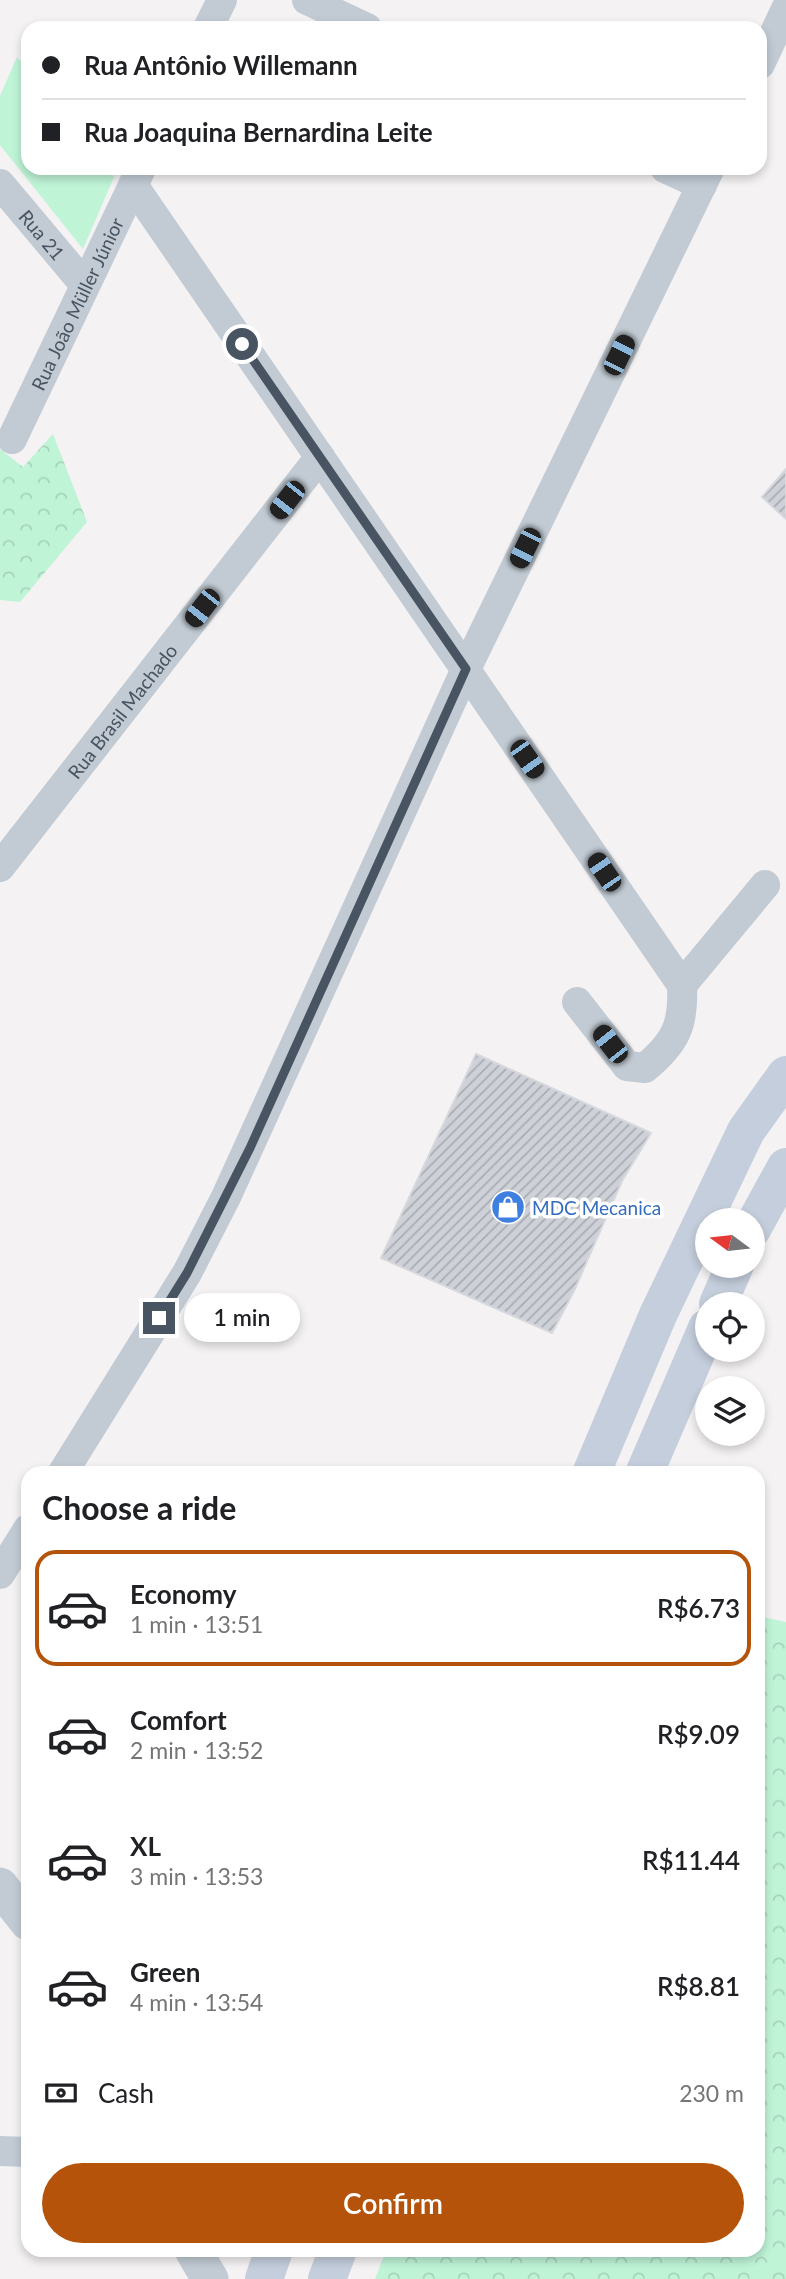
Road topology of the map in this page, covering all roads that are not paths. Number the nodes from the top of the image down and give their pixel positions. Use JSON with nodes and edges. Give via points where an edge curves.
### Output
{"nodes":[{"id":1,"x":222,"y":0,"type":"edge"},
{"id":2,"x":307,"y":0,"type":"edge"},
{"id":3,"x":786,"y":9,"type":"edge"},
{"id":4,"x":212,"y":21,"type":"edge"},
{"id":5,"x":352,"y":21,"type":"edge"},
{"id":6,"x":767,"y":49,"type":"edge"},
{"id":7,"x":137,"y":177,"type":"edge"},
{"id":8,"x":706,"y":177,"type":"edge"},
{"id":9,"x":0,"y":184,"type":"edge"},
{"id":10,"x":85,"y":285,"type":"junction"},
{"id":11,"x":12,"y":439,"type":"dead end"},
{"id":12,"x":320,"y":457,"type":"junction"},
{"id":13,"x":466,"y":669,"type":"junction"},
{"id":14,"x":0,"y":867,"type":"edge"},
{"id":15,"x":765,"y":885,"type":"dead end"},
{"id":16,"x":682,"y":985,"type":"junction"},
{"id":17,"x":577,"y":1002,"type":"dead end"},
{"id":18,"x":786,"y":1075,"type":"edge"},
{"id":19,"x":786,"y":1167,"type":"edge"},
{"id":20,"x":764,"y":1208,"type":"edge"},
{"id":21,"x":695,"y":1356,"type":"edge"},
{"id":22,"x":67,"y":1466,"type":"edge"},
{"id":23,"x":594,"y":1466,"type":"edge"},
{"id":24,"x":648,"y":1466,"type":"edge"},
{"id":25,"x":21,"y":1540,"type":"edge"},
{"id":26,"x":0,"y":1574,"type":"edge"},
{"id":27,"x":0,"y":1886,"type":"edge"},
{"id":28,"x":21,"y":1913,"type":"edge"},
{"id":29,"x":0,"y":2151,"type":"edge"},
{"id":30,"x":21,"y":2152,"type":"edge"},
{"id":31,"x":197,"y":2257,"type":"edge"},
{"id":32,"x":272,"y":2257,"type":"edge"},
{"id":33,"x":335,"y":2257,"type":"edge"},
{"id":34,"x":210,"y":2279,"type":"edge"},
{"id":35,"x":264,"y":2279,"type":"edge"},
{"id":36,"x":327,"y":2279,"type":"edge"}],
"edges":[{"from":1,"to":4,"type":"street"},
{"from":2,"to":5,"type":"street"},
{"from":3,"to":6,"type":"street"},
{"from":7,"to":10,"type":"street","name":"Rua João Müller Júnior"},
{"from":7,"to":12,"type":"street"},
{"from":8,"to":13,"type":"street"},
{"from":9,"to":10,"type":"street","name":"Rua 21"},
{"from":10,"to":11,"type":"street","name":"Rua João Müller Júnior"},
{"from":12,"to":13,"type":"street"},
{"from":12,"to":14,"type":"street","name":"Rua Brasil Machado"},
{"from":13,"to":16,"type":"street"},
{"from":13,"to":22,"type":"street","via":[[226,1197],[187,1273]]},
{"from":15,"to":16,"type":"street"},
{"from":16,"to":17,"type":"street","via":[[683,1013],[674,1036],[645,1068],[627,1066]]},
{"from":18,"to":23,"type":"main road","via":[[746,1131],[658,1315]]},
{"from":19,"to":20,"type":"main road"},
{"from":21,"to":24,"type":"main road"},
{"from":25,"to":26,"type":"street"},
{"from":27,"to":28,"type":"street"},
{"from":29,"to":30,"type":"street"},
{"from":31,"to":34,"type":"street"},
{"from":32,"to":35,"type":"main road"},
{"from":33,"to":36,"type":"main road"}]}
